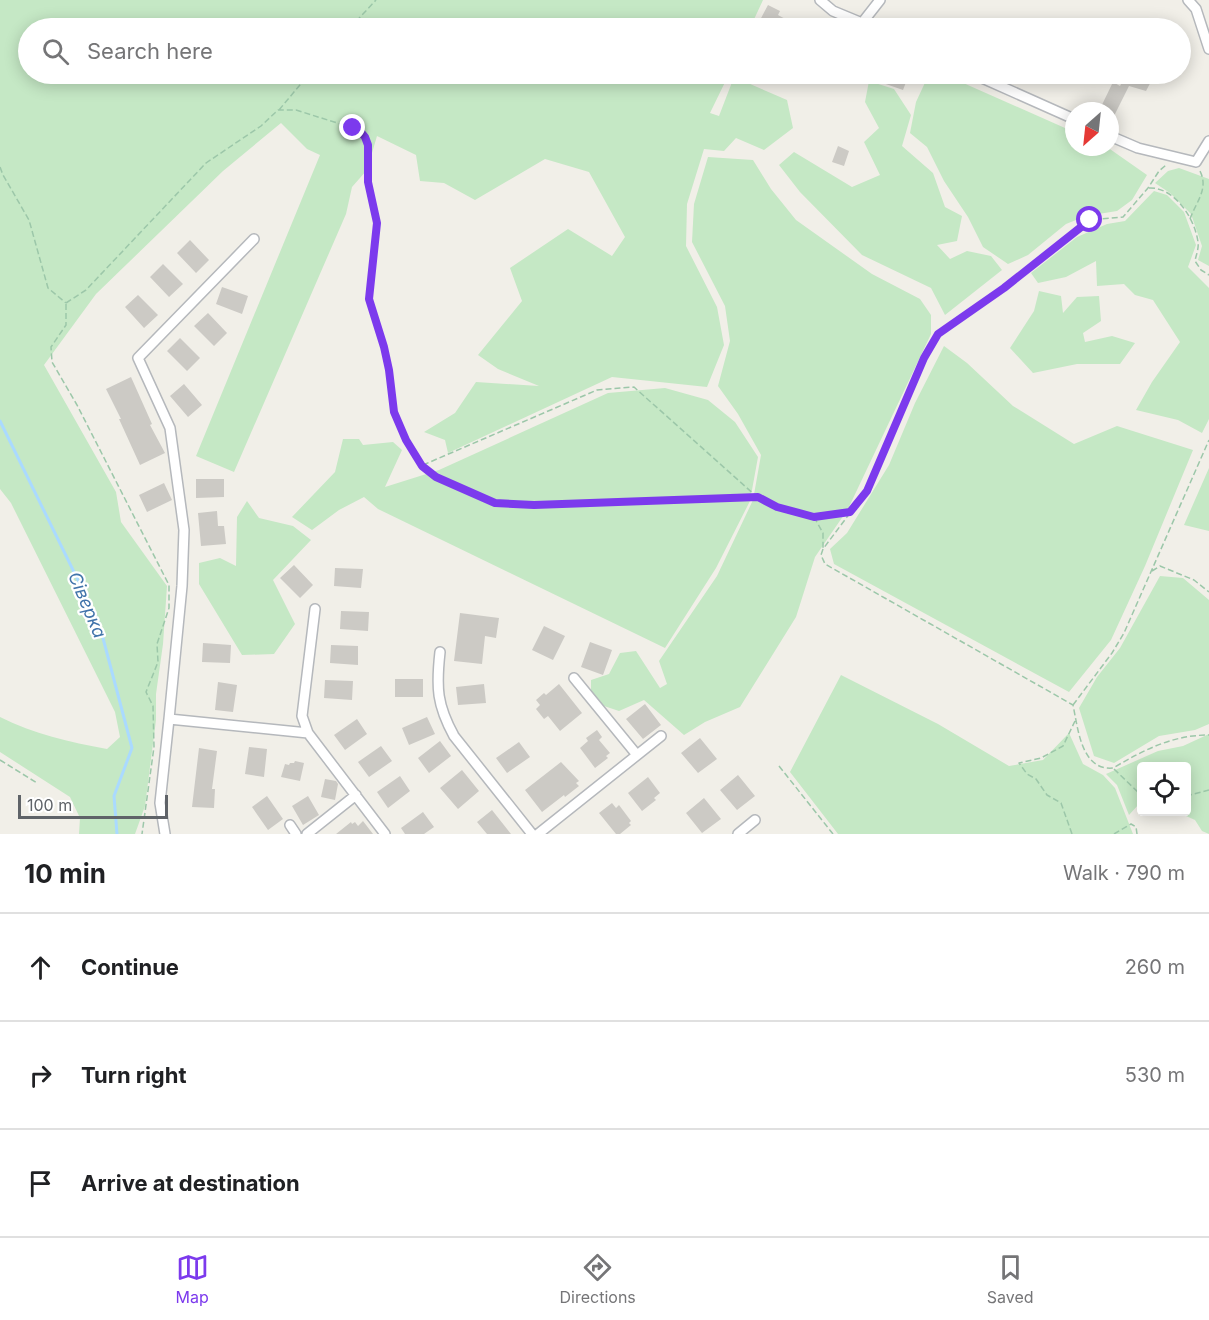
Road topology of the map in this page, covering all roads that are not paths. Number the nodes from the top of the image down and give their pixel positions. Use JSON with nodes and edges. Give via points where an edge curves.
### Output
{"nodes":[{"id":1,"x":820,"y":0,"type":"edge"},
{"id":2,"x":880,"y":0,"type":"edge"},
{"id":3,"x":1188,"y":0,"type":"edge"},
{"id":4,"x":850,"y":18,"type":"edge"},
{"id":5,"x":866,"y":18,"type":"edge"},
{"id":6,"x":1209,"y":50,"type":"edge"},
{"id":7,"x":995,"y":84,"type":"edge"},
{"id":8,"x":1065,"y":115,"type":"edge"},
{"id":9,"x":1119,"y":140,"type":"edge"},
{"id":10,"x":1209,"y":141,"type":"edge"},
{"id":11,"x":254,"y":239,"type":"dead end"},
{"id":12,"x":315,"y":609,"type":"dead end"},
{"id":13,"x":440,"y":652,"type":"dead end"},
{"id":14,"x":574,"y":678,"type":"dead end"},
{"id":15,"x":169,"y":719,"type":"junction"},
{"id":16,"x":308,"y":732,"type":"junction"},
{"id":17,"x":661,"y":736,"type":"dead end"},
{"id":18,"x":637,"y":755,"type":"junction"},
{"id":19,"x":356,"y":795,"type":"junction"},
{"id":20,"x":755,"y":820,"type":"dead end"},
{"id":21,"x":290,"y":825,"type":"dead end"},
{"id":22,"x":165,"y":834,"type":"edge"},
{"id":23,"x":296,"y":834,"type":"edge"},
{"id":24,"x":307,"y":834,"type":"edge"},
{"id":25,"x":385,"y":834,"type":"edge"},
{"id":26,"x":532,"y":834,"type":"edge"},
{"id":27,"x":538,"y":834,"type":"edge"},
{"id":28,"x":738,"y":834,"type":"edge"}],
"edges":[{"from":1,"to":4,"type":"street"},
{"from":2,"to":5,"type":"street"},
{"from":3,"to":6,"type":"street","via":[[1196,9]]},
{"from":7,"to":8,"type":"street"},
{"from":9,"to":10,"type":"street","via":[[1196,162]]},
{"from":11,"to":15,"type":"street","via":[[138,358],[170,428],[184,531]]},
{"from":12,"to":16,"type":"street","via":[[302,716]]},
{"from":13,"to":26,"type":"street","via":[[439,703],[454,736]]},
{"from":14,"to":18,"type":"street"},
{"from":15,"to":16,"type":"street"},
{"from":15,"to":22,"type":"street","via":[[160,803]]},
{"from":16,"to":19,"type":"street"},
{"from":17,"to":18,"type":"street"},
{"from":18,"to":27,"type":"street"},
{"from":19,"to":24,"type":"street"},
{"from":19,"to":25,"type":"street"},
{"from":20,"to":28,"type":"street"},
{"from":21,"to":23,"type":"street"}]}
